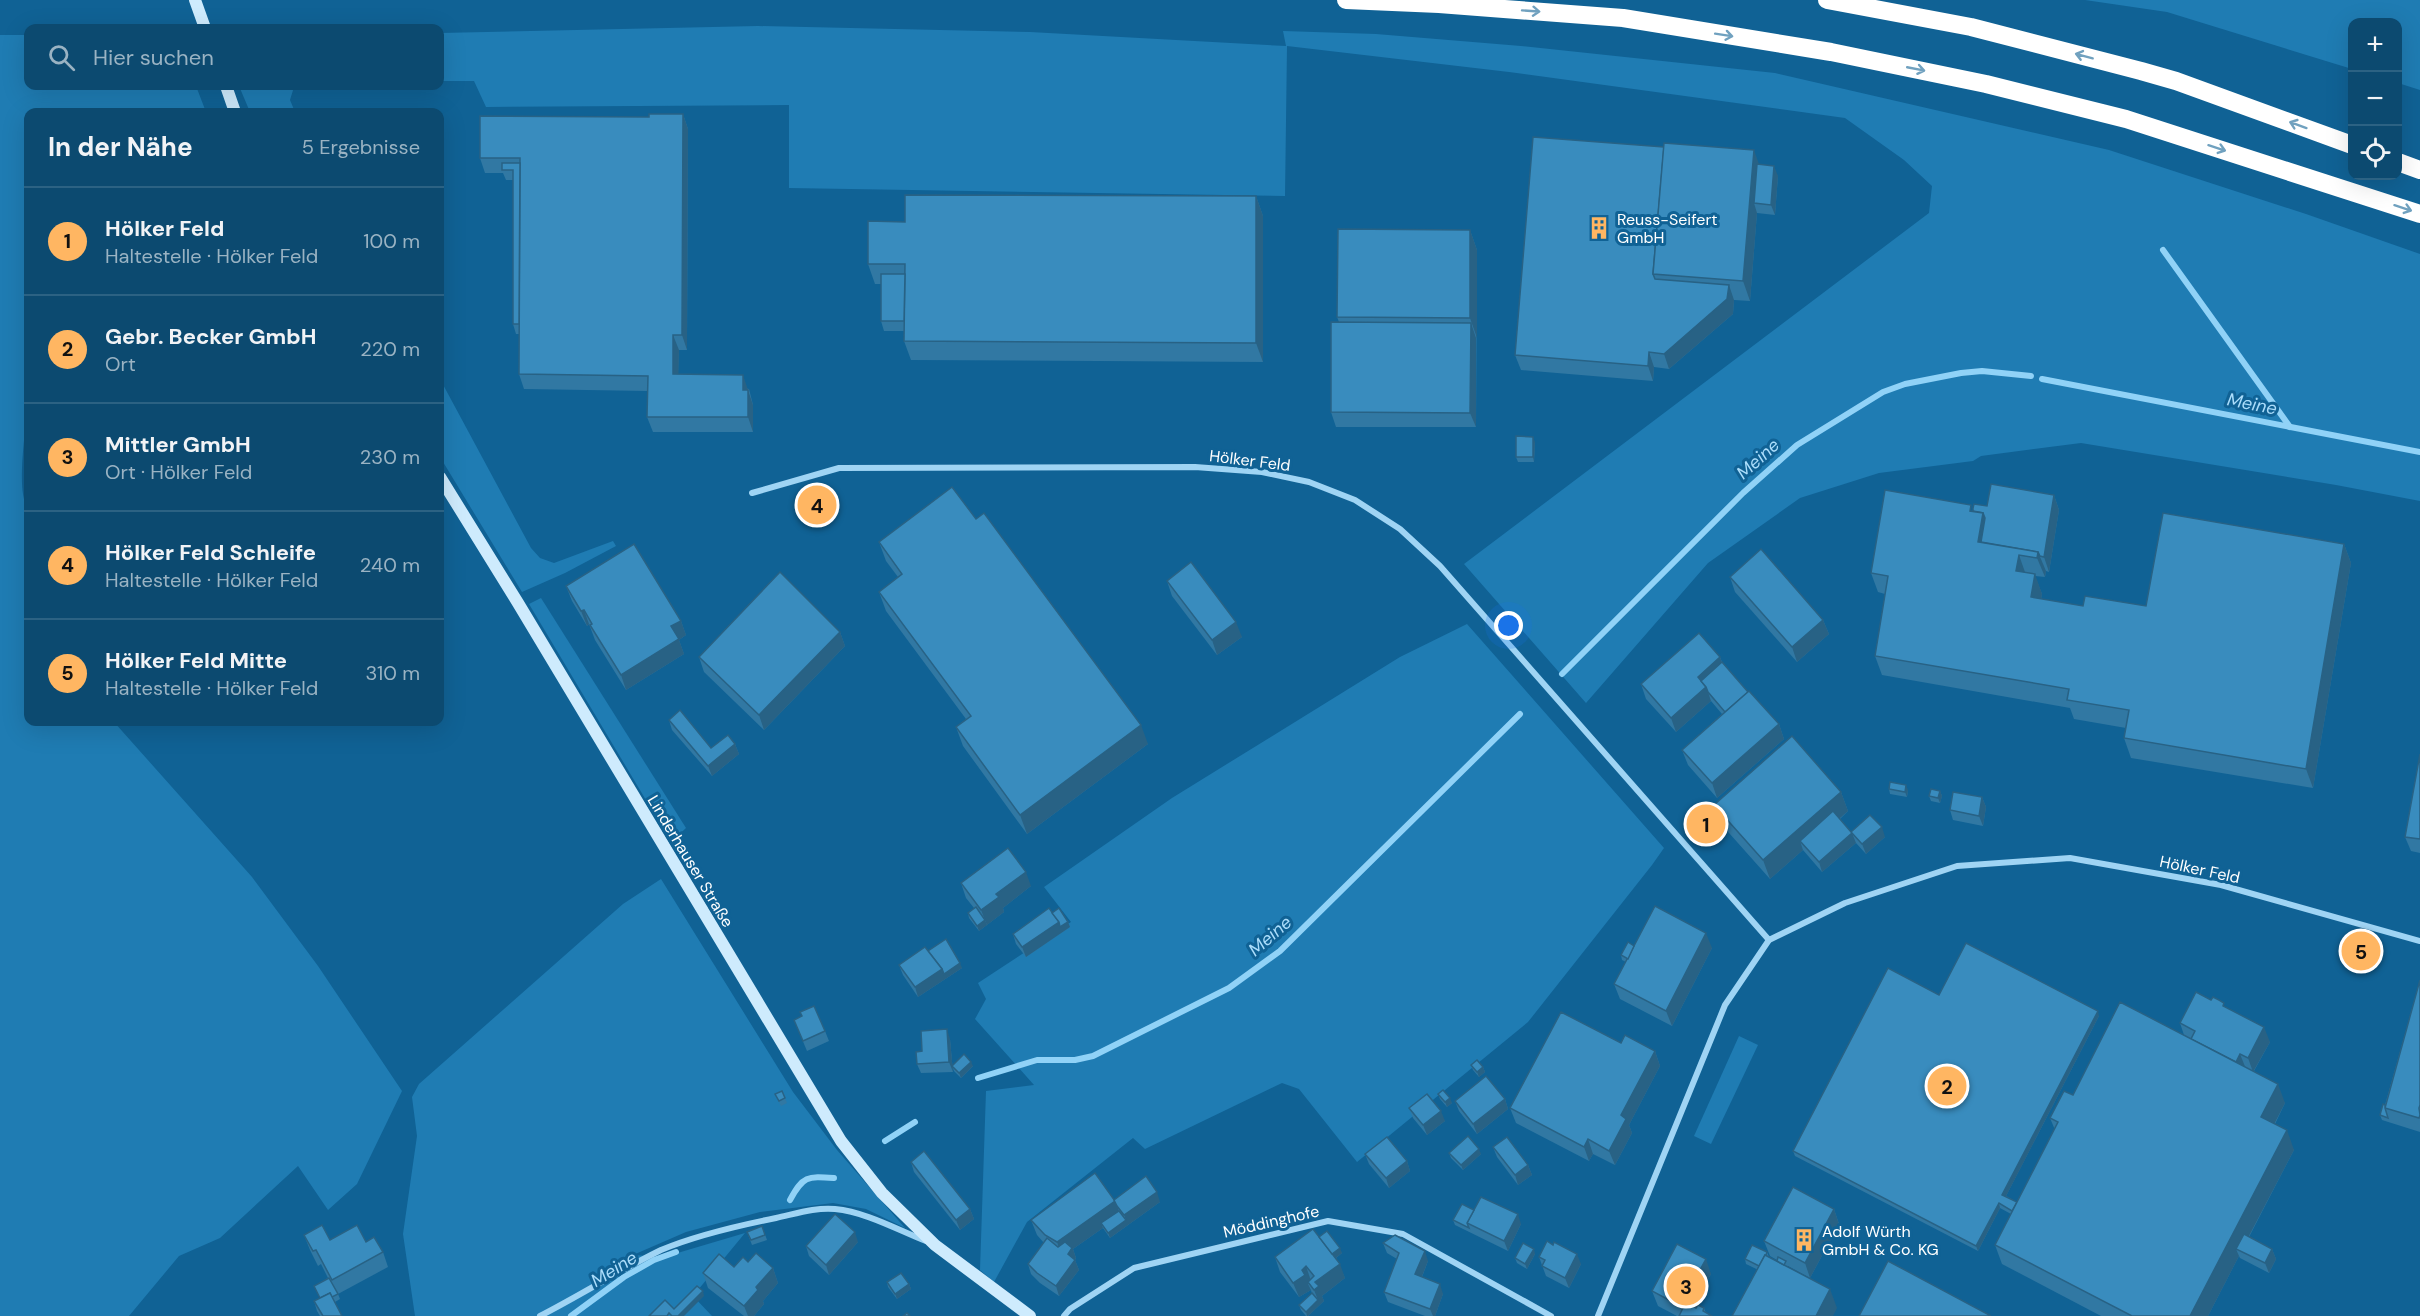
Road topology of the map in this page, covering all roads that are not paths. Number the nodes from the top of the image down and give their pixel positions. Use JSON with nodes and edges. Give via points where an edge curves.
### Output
{"nodes":[{"id":1,"x":195,"y":0,"type":"edge"},
{"id":2,"x":1346,"y":0,"type":"edge"},
{"id":3,"x":1827,"y":0,"type":"edge"},
{"id":4,"x":204,"y":24,"type":"edge"},
{"id":5,"x":228,"y":90,"type":"edge"},
{"id":6,"x":234,"y":108,"type":"edge"},
{"id":7,"x":2348,"y":144,"type":"edge"},
{"id":8,"x":2402,"y":164,"type":"edge"},
{"id":9,"x":2420,"y":170,"type":"edge"},
{"id":10,"x":2420,"y":214,"type":"edge"},
{"id":11,"x":444,"y":483,"type":"edge"},
{"id":12,"x":752,"y":493,"type":"dead end"},
{"id":13,"x":1769,"y":940,"type":"junction"},
{"id":14,"x":2420,"y":941,"type":"edge"},
{"id":15,"x":935,"y":1245,"type":"junction"},
{"id":16,"x":540,"y":1316,"type":"edge"},
{"id":17,"x":1030,"y":1316,"type":"edge"},
{"id":18,"x":1064,"y":1316,"type":"edge"},
{"id":19,"x":1551,"y":1316,"type":"edge"},
{"id":20,"x":1598,"y":1316,"type":"edge"}],
"edges":[{"from":1,"to":4,"type":"main road"},
{"from":2,"to":10,"type":"highway","one_way":true,"via":[[1623,18],[1831,52],[1986,84],[2126,119]]},
{"from":7,"to":3,"type":"highway","one_way":true,"via":[[2141,71],[1971,27]]},
{"from":5,"to":6,"type":"main road"},
{"from":8,"to":9,"type":"highway"},
{"from":11,"to":15,"type":"main road","name":"Linderhauser Straße","via":[[841,1141],[882,1193]]},
{"from":12,"to":13,"type":"street","name":"Hölker Feld","via":[[839,468],[1196,467],[1262,472],[1309,482],[1355,500],[1400,529],[1440,566]]},
{"from":13,"to":14,"type":"street","name":"Hölker Feld","via":[[1845,903],[1957,866],[2070,858],[2221,885]]},
{"from":13,"to":20,"type":"street","name":"Hölker Feld","via":[[1725,1005]]},
{"from":15,"to":16,"type":"street","name":"Linderhauser Straße","via":[[859,1215],[835,1209],[808,1211],[664,1249]]},
{"from":15,"to":17,"type":"main road","name":"Linderhauser Straße"},
{"from":18,"to":19,"type":"street","name":"Möddinghofe","via":[[1134,1268],[1328,1221],[1403,1234]]}]}
